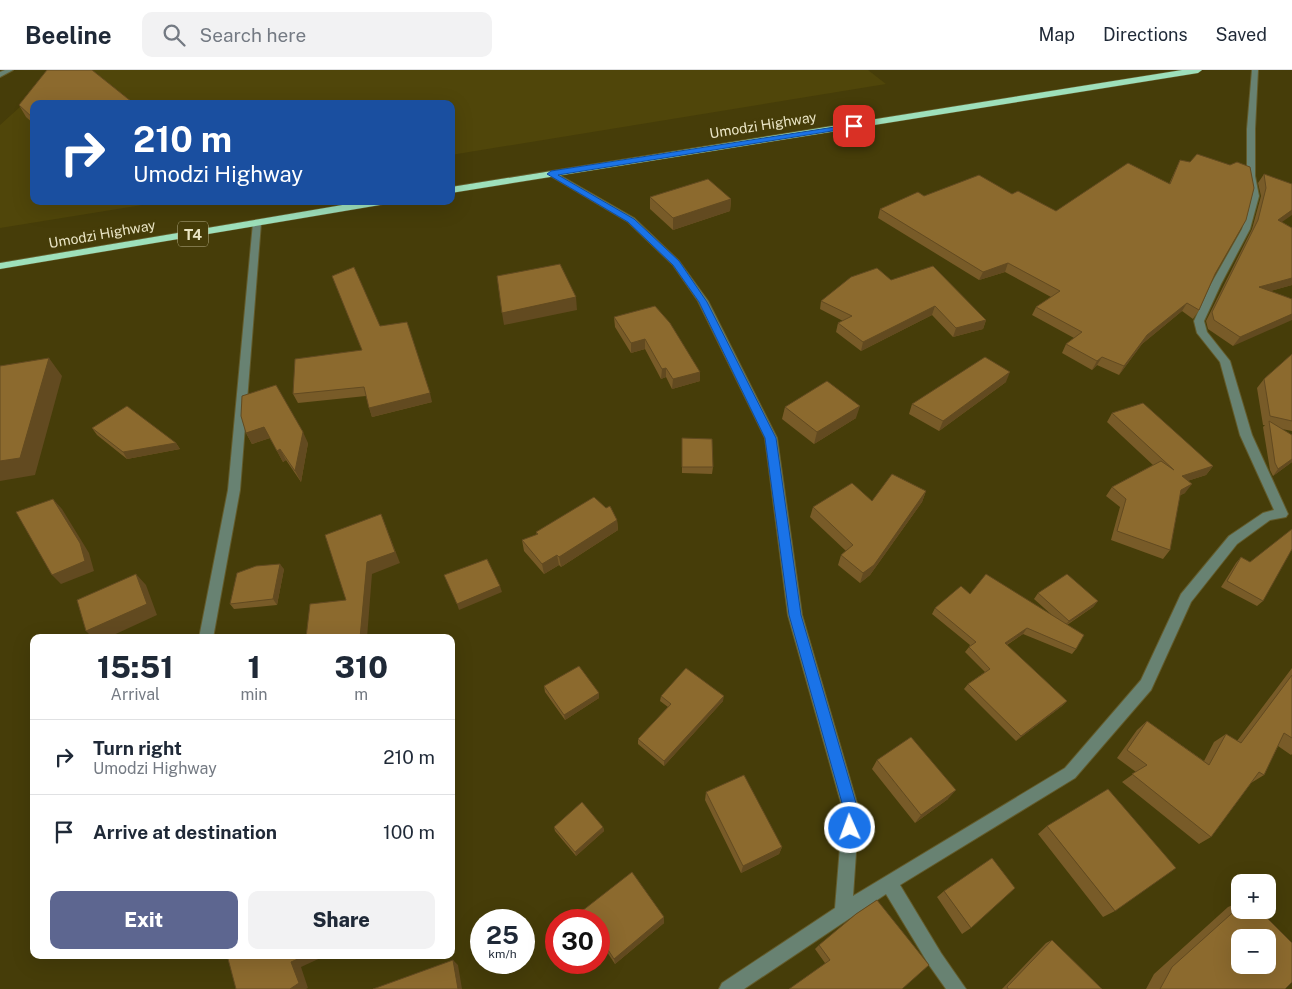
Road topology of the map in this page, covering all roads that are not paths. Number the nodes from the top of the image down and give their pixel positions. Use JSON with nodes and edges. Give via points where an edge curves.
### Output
{"nodes":[{"id":1,"x":10,"y":70,"type":"edge"},
{"id":2,"x":1198,"y":70,"type":"edge"},
{"id":3,"x":1255,"y":70,"type":"edge"},
{"id":4,"x":0,"y":75,"type":"edge"},
{"id":5,"x":551,"y":174,"type":"junction"},
{"id":6,"x":455,"y":189,"type":"edge"},
{"id":7,"x":362,"y":205,"type":"edge"},
{"id":8,"x":256,"y":223,"type":"junction"},
{"id":9,"x":0,"y":266,"type":"edge"},
{"id":10,"x":207,"y":634,"type":"edge"},
{"id":11,"x":889,"y":882,"type":"junction"},
{"id":12,"x":843,"y":914,"type":"junction"},
{"id":13,"x":728,"y":989,"type":"edge"},
{"id":14,"x":957,"y":989,"type":"edge"}],
"edges":[{"from":1,"to":4,"type":"street"},
{"from":2,"to":5,"type":"highway","name":"Umodzi Highway"},
{"from":3,"to":11,"type":"street","via":[[1251,129],[1255,196],[1246,229],[1199,321],[1202,333],[1225,361],[1246,435],[1282,514],[1267,516],[1233,540],[1186,598],[1146,685],[1070,774]]},
{"from":5,"to":6,"type":"highway","name":"Umodzi Highway"},
{"from":5,"to":12,"type":"street","via":[[631,220],[676,263],[703,302],[771,438],[795,615],[851,810]]},
{"from":7,"to":8,"type":"highway","name":"Umodzi Highway","number":"T4"},
{"from":8,"to":9,"type":"highway","name":"Umodzi Highway","number":"T4"},
{"from":8,"to":10,"type":"street","via":[[234,490]]},
{"from":11,"to":12,"type":"street"},
{"from":11,"to":14,"type":"street"},
{"from":12,"to":13,"type":"street"}]}
